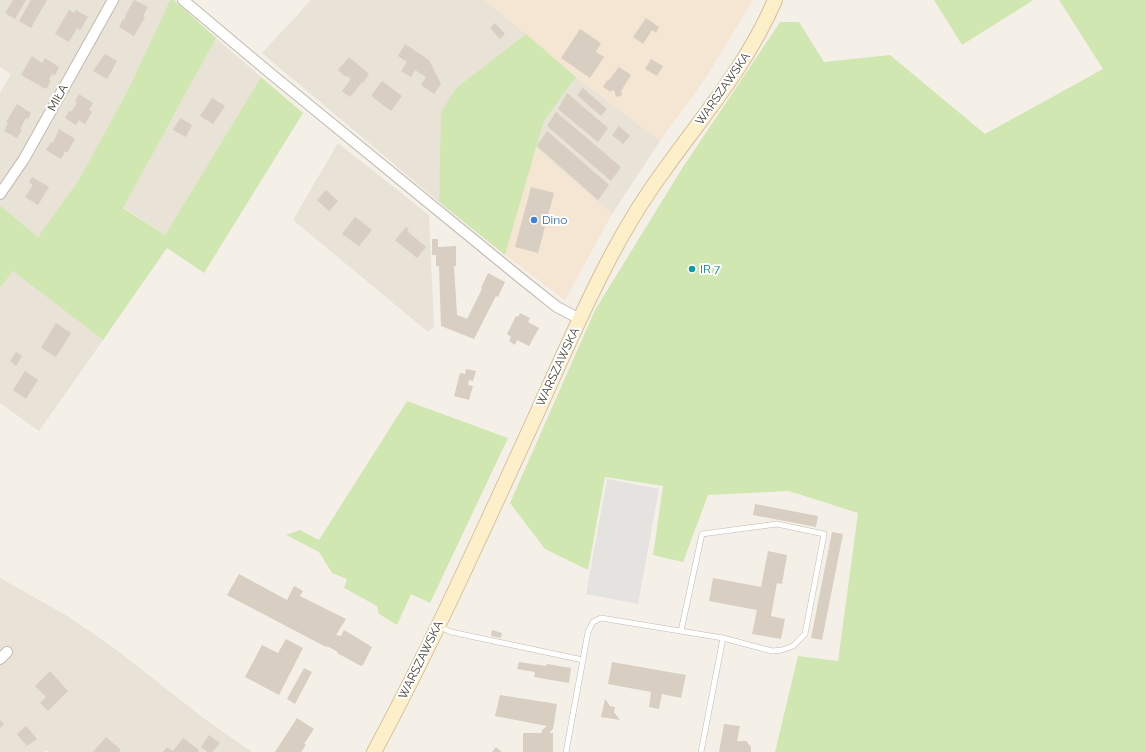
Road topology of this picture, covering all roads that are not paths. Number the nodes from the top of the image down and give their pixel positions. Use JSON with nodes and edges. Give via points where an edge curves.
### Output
{"nodes":[{"id":1,"x":113,"y":0,"type":"edge"},
{"id":2,"x":183,"y":0,"type":"edge"},
{"id":3,"x":775,"y":0,"type":"edge"},
{"id":4,"x":0,"y":194,"type":"edge"},
{"id":5,"x":580,"y":319,"type":"junction"},
{"id":6,"x":438,"y":626,"type":"junction"},
{"id":7,"x":681,"y":631,"type":"junction"},
{"id":8,"x":723,"y":638,"type":"junction"},
{"id":9,"x":583,"y":660,"type":"junction"},
{"id":10,"x":374,"y":752,"type":"edge"},
{"id":11,"x":566,"y":752,"type":"edge"},
{"id":12,"x":701,"y":752,"type":"edge"}],
"edges":[{"from":1,"to":4,"type":"street","name":"MIŁA","via":[[24,159]]},
{"from":2,"to":5,"type":"street","via":[[523,280],[557,307]]},
{"from":3,"to":5,"type":"main road","name":"WARSZAWSKA","via":[[730,82],[667,166],[631,220]]},
{"from":5,"to":6,"type":"main road","name":"WARSZAWSKA"},
{"from":6,"to":9,"type":"lane","via":[[451,632]]},
{"from":6,"to":10,"type":"main road","name":"WARSZAWSKA"},
{"from":7,"to":8,"type":"lane"},
{"from":7,"to":8,"type":"lane","via":[[702,534],[777,524],[824,534],[805,634],[793,646],[782,650]]},
{"from":7,"to":9,"type":"lane","via":[[601,618],[593,622],[588,632]]},
{"from":8,"to":12,"type":"lane"},
{"from":9,"to":11,"type":"lane"}]}
